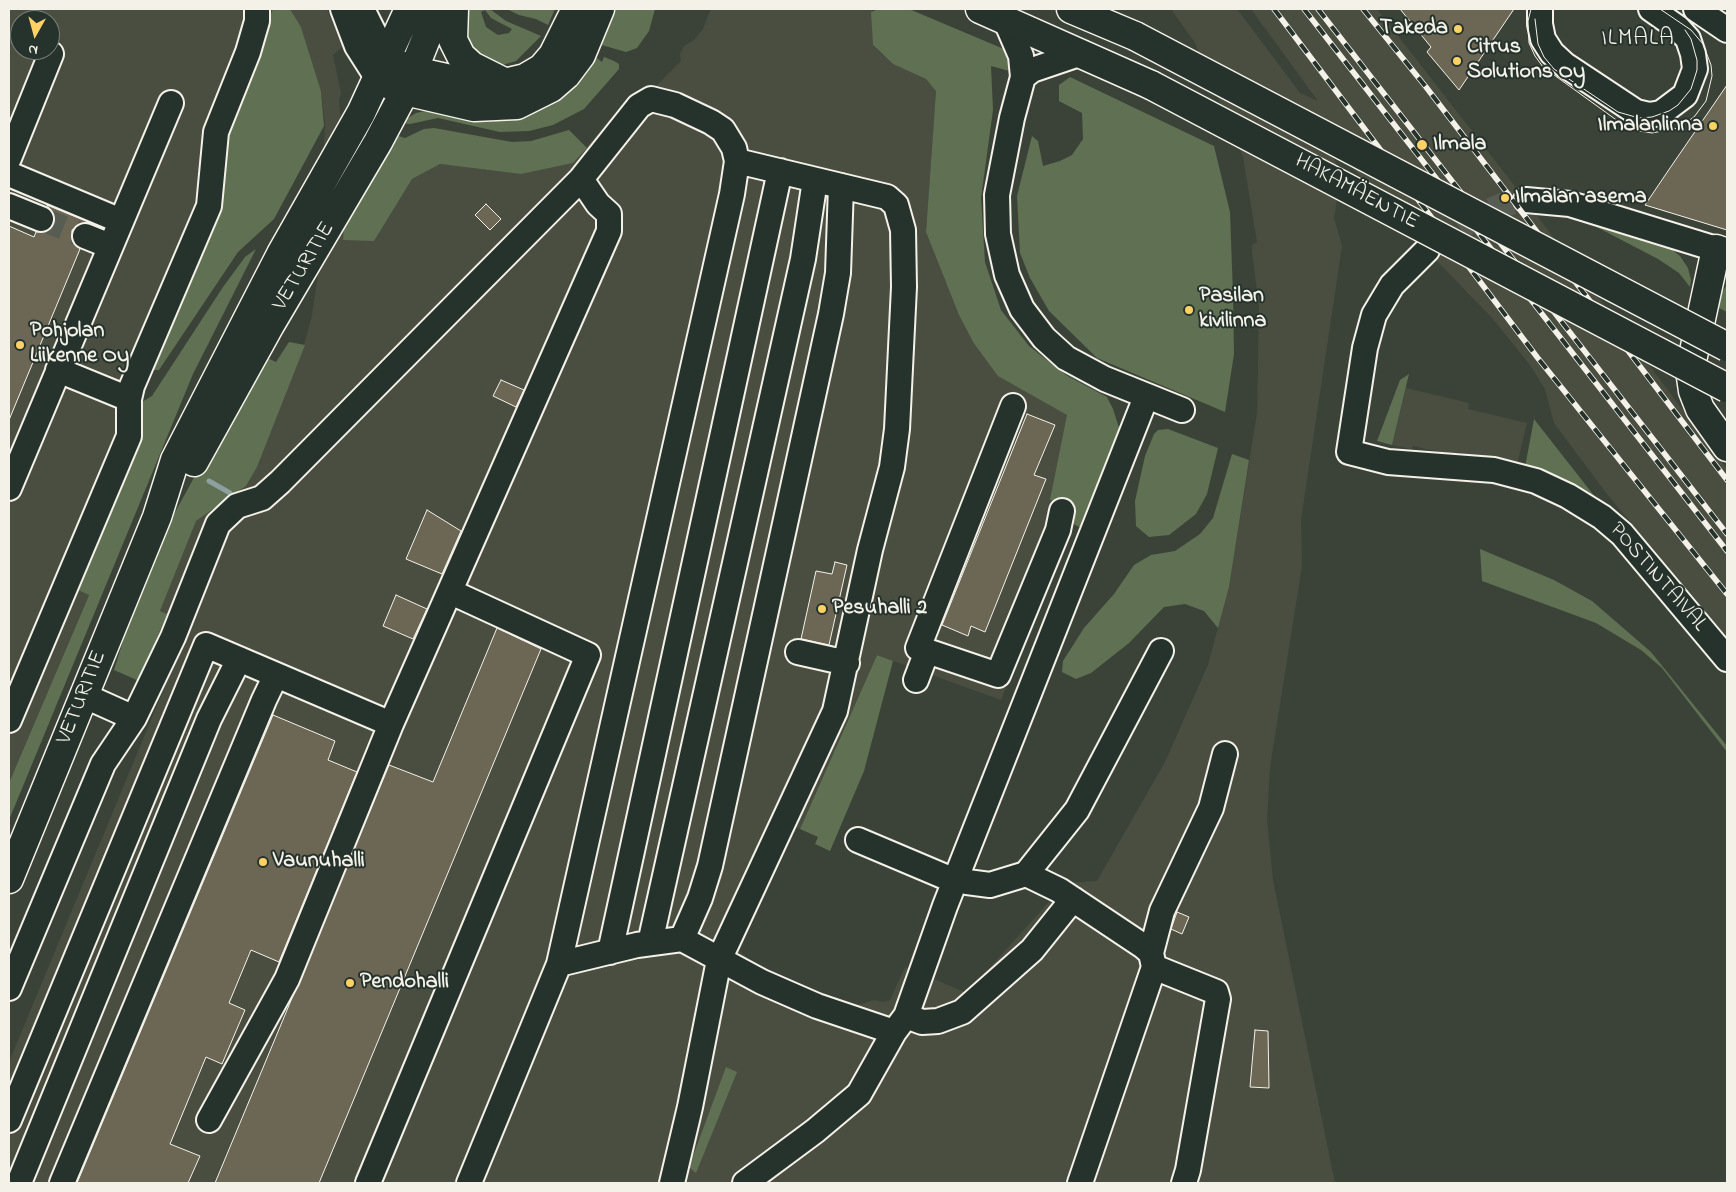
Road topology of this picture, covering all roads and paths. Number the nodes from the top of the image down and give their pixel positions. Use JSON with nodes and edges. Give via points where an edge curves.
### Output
{"nodes":[{"id":1,"x":257,"y":9,"type":"edge"},
{"id":2,"x":343,"y":9,"type":"edge"},
{"id":3,"x":362,"y":9,"type":"edge"},
{"id":4,"x":409,"y":9,"type":"edge"},
{"id":5,"x":438,"y":9,"type":"edge"},
{"id":6,"x":454,"y":9,"type":"edge"},
{"id":7,"x":576,"y":9,"type":"edge"},
{"id":8,"x":600,"y":9,"type":"edge"},
{"id":9,"x":980,"y":9,"type":"edge"},
{"id":10,"x":1071,"y":9,"type":"edge"},
{"id":11,"x":1540,"y":9,"type":"edge"},
{"id":12,"x":1651,"y":9,"type":"edge"},
{"id":13,"x":1696,"y":9,"type":"edge"},
{"id":14,"x":1006,"y":19,"type":"junction"},
{"id":15,"x":1727,"y":30,"type":"edge"},
{"id":16,"x":1082,"y":53,"type":"junction"},
{"id":17,"x":49,"y":60,"type":"edge"},
{"id":18,"x":382,"y":69,"type":"junction"},
{"id":19,"x":1023,"y":77,"type":"junction"},
{"id":20,"x":409,"y":81,"type":"junction"},
{"id":21,"x":505,"y":82,"type":"junction"},
{"id":22,"x":170,"y":104,"type":"dead end"},
{"id":23,"x":9,"y":158,"type":"edge"},
{"id":24,"x":737,"y":161,"type":"junction"},
{"id":25,"x":780,"y":171,"type":"junction"},
{"id":26,"x":9,"y":174,"type":"edge"},
{"id":27,"x":581,"y":180,"type":"junction"},
{"id":28,"x":815,"y":180,"type":"junction"},
{"id":29,"x":840,"y":186,"type":"junction"},
{"id":30,"x":1526,"y":200,"type":"tunnel mouth"},
{"id":31,"x":9,"y":206,"type":"edge"},
{"id":32,"x":41,"y":219,"type":"tunnel mouth"},
{"id":33,"x":121,"y":221,"type":"junction"},
{"id":34,"x":85,"y":236,"type":"tunnel mouth"},
{"id":35,"x":110,"y":246,"type":"junction"},
{"id":36,"x":1427,"y":250,"type":"tunnel mouth"},
{"id":37,"x":1722,"y":251,"type":"edge"},
{"id":38,"x":1727,"y":347,"type":"edge"},
{"id":39,"x":58,"y":370,"type":"junction"},
{"id":40,"x":1727,"y":388,"type":"edge"},
{"id":41,"x":1146,"y":397,"type":"junction"},
{"id":42,"x":129,"y":399,"type":"junction"},
{"id":43,"x":1013,"y":406,"type":"dead end"},
{"id":44,"x":1182,"y":410,"type":"dead end"},
{"id":45,"x":1727,"y":447,"type":"edge"},
{"id":46,"x":15,"y":454,"type":"edge"},
{"id":47,"x":9,"y":488,"type":"edge"},
{"id":48,"x":1062,"y":511,"type":"dead end"},
{"id":49,"x":157,"y":517,"type":"junction"},
{"id":50,"x":451,"y":592,"type":"junction"},
{"id":51,"x":927,"y":651,"type":"junction"},
{"id":52,"x":1161,"y":651,"type":"dead end"},
{"id":53,"x":798,"y":652,"type":"dead end"},
{"id":54,"x":239,"y":659,"type":"junction"},
{"id":55,"x":1727,"y":659,"type":"edge"},
{"id":56,"x":847,"y":662,"type":"junction"},
{"id":57,"x":276,"y":675,"type":"junction"},
{"id":58,"x":916,"y":680,"type":"dead end"},
{"id":59,"x":85,"y":696,"type":"junction"},
{"id":60,"x":134,"y":718,"type":"junction"},
{"id":61,"x":9,"y":720,"type":"edge"},
{"id":62,"x":391,"y":724,"type":"junction"},
{"id":63,"x":1226,"y":754,"type":"dead end"},
{"id":64,"x":858,"y":840,"type":"dead end"},
{"id":65,"x":1026,"y":874,"type":"junction"},
{"id":66,"x":9,"y":879,"type":"edge"},
{"id":67,"x":956,"y":880,"type":"junction"},
{"id":68,"x":1073,"y":899,"type":"junction"},
{"id":69,"x":682,"y":939,"type":"junction"},
{"id":70,"x":650,"y":943,"type":"junction"},
{"id":71,"x":610,"y":952,"type":"junction"},
{"id":72,"x":719,"y":960,"type":"junction"},
{"id":73,"x":1152,"y":960,"type":"junction"},
{"id":74,"x":559,"y":964,"type":"junction"},
{"id":75,"x":9,"y":988,"type":"edge"},
{"id":76,"x":900,"y":1024,"type":"junction"},
{"id":77,"x":9,"y":1120,"type":"edge"},
{"id":78,"x":208,"y":1120,"type":"dead end"},
{"id":79,"x":19,"y":1183,"type":"edge"},
{"id":80,"x":62,"y":1183,"type":"edge"},
{"id":81,"x":368,"y":1183,"type":"edge"},
{"id":82,"x":469,"y":1183,"type":"edge"},
{"id":83,"x":672,"y":1183,"type":"edge"},
{"id":84,"x":745,"y":1183,"type":"edge"},
{"id":85,"x":1080,"y":1183,"type":"edge"},
{"id":86,"x":1184,"y":1183,"type":"edge"}],
"edges":[{"from":1,"to":42,"type":"street","via":[[248,52],[216,132],[209,206]]},
{"from":2,"to":18,"type":"street","via":[[357,46]]},
{"from":3,"to":18,"type":"street"},
{"from":4,"to":18,"type":"main road","name":"VETURITIE"},
{"from":5,"to":20,"type":"main road","name":"VETURITIE"},
{"from":6,"to":21,"type":"main road","via":[[453,40],[461,56],[472,66]]},
{"from":7,"to":21,"type":"main road","via":[[563,37],[542,68],[525,78]]},
{"from":8,"to":20,"type":"main road","via":[[581,55],[551,88],[517,105],[474,107]]},
{"from":9,"to":14,"type":"main road","name":"HAKAMÄENTIE"},
{"from":10,"to":38,"type":"main road","name":"HAKAMÄENTIE","bridge":true,"via":[[1135,36]]},
{"from":11,"to":12,"type":"street","via":[[1543,39],[1565,66],[1636,112],[1649,115],[1661,113],[1685,95],[1695,69],[1688,39]]},
{"from":13,"to":15,"type":"street"},
{"from":14,"to":16,"type":"main road","name":"HAKAMÄENTIE"},
{"from":14,"to":19,"type":"street","via":[[1020,56]]},
{"from":16,"to":19,"type":"street","via":[[1032,70]]},
{"from":16,"to":40,"type":"main road","name":"HAKAMÄENTIE","bridge":true,"via":[[1151,85]]},
{"from":17,"to":23,"type":"street"},
{"from":18,"to":20,"type":"main road"},
{"from":18,"to":49,"type":"main road","name":"VETURITIE","via":[[179,451]]},
{"from":19,"to":41,"type":"street","via":[[997,195],[998,234],[1007,275],[1022,309],[1044,338],[1066,358]]},
{"from":20,"to":21,"type":"main road","via":[[487,87]]},
{"from":20,"to":49,"type":"main road","name":"VETURITIE","via":[[378,142],[190,468]]},
{"from":22,"to":33,"type":"street"},
{"from":24,"to":25,"type":"street"},
{"from":24,"to":27,"type":"street","via":[[734,148],[723,130],[712,122],[675,104],[651,99],[639,106]]},
{"from":24,"to":74,"type":"street"},
{"from":25,"to":28,"type":"street"},
{"from":25,"to":71,"type":"street"},
{"from":26,"to":33,"type":"street"},
{"from":27,"to":50,"type":"street","via":[[608,214],[609,230]]},
{"from":27,"to":60,"type":"street","via":[[269,494],[237,506],[218,524],[173,637]]},
{"from":28,"to":29,"type":"street"},
{"from":28,"to":70,"type":"street","via":[[803,259]]},
{"from":29,"to":56,"type":"street","via":[[887,197],[896,205],[903,230],[904,287],[892,467],[870,550]]},
{"from":29,"to":69,"type":"street","via":[[838,273],[831,314],[710,866]]},
{"from":30,"to":37,"type":"street","via":[[1570,204]]},
{"from":31,"to":32,"type":"street"},
{"from":33,"to":35,"type":"street"},
{"from":34,"to":35,"type":"street"},
{"from":35,"to":39,"type":"street"},
{"from":36,"to":55,"type":"street","name":"POSTINTAIVAL","via":[[1392,285],[1374,315],[1365,348],[1349,452],[1388,462],[1494,470],[1536,481],[1568,496],[1622,534]]},
{"from":37,"to":45,"type":"main road","via":[[1690,370],[1700,408]]},
{"from":39,"to":42,"type":"street"},
{"from":39,"to":46,"type":"street"},
{"from":41,"to":44,"type":"street"},
{"from":41,"to":67,"type":"street"},
{"from":42,"to":61,"type":"street","via":[[129,436]]},
{"from":43,"to":51,"type":"street","via":[[918,648]]},
{"from":46,"to":47,"type":"street"},
{"from":48,"to":51,"type":"street","via":[[1058,530],[998,675]]},
{"from":49,"to":59,"type":"main road","name":"VETURITIE"},
{"from":50,"to":62,"type":"street"},
{"from":50,"to":81,"type":"street","via":[[588,655]]},
{"from":51,"to":58,"type":"street"},
{"from":52,"to":65,"type":"street","via":[[1078,810]]},
{"from":53,"to":56,"type":"street"},
{"from":54,"to":57,"type":"street"},
{"from":54,"to":77,"type":"street","via":[[206,645]]},
{"from":54,"to":79,"type":"street","via":[[209,719]]},
{"from":56,"to":72,"type":"street","via":[[835,711]]},
{"from":57,"to":62,"type":"street"},
{"from":57,"to":80,"type":"street"},
{"from":59,"to":60,"type":"street"},
{"from":59,"to":66,"type":"main road","name":"VETURITIE"},
{"from":60,"to":75,"type":"street","via":[[103,764]]},
{"from":62,"to":78,"type":"street","via":[[287,979]]},
{"from":63,"to":73,"type":"street","via":[[1211,808],[1162,911]]},
{"from":64,"to":67,"type":"street"},
{"from":65,"to":67,"type":"street","via":[[990,885]]},
{"from":65,"to":68,"type":"street"},
{"from":67,"to":76,"type":"street"},
{"from":68,"to":73,"type":"street","via":[[1143,946]]},
{"from":68,"to":76,"type":"street","via":[[1032,950],[962,1012],[938,1021]]},
{"from":69,"to":70,"type":"street"},
{"from":69,"to":72,"type":"street"},
{"from":70,"to":71,"type":"street"},
{"from":71,"to":74,"type":"street"},
{"from":72,"to":76,"type":"street","via":[[817,1006]]},
{"from":72,"to":83,"type":"street"},
{"from":73,"to":85,"type":"street"},
{"from":73,"to":86,"type":"street","via":[[1216,992],[1218,998]]},
{"from":74,"to":82,"type":"street"},
{"from":76,"to":84,"type":"street","via":[[859,1094]]}]}
